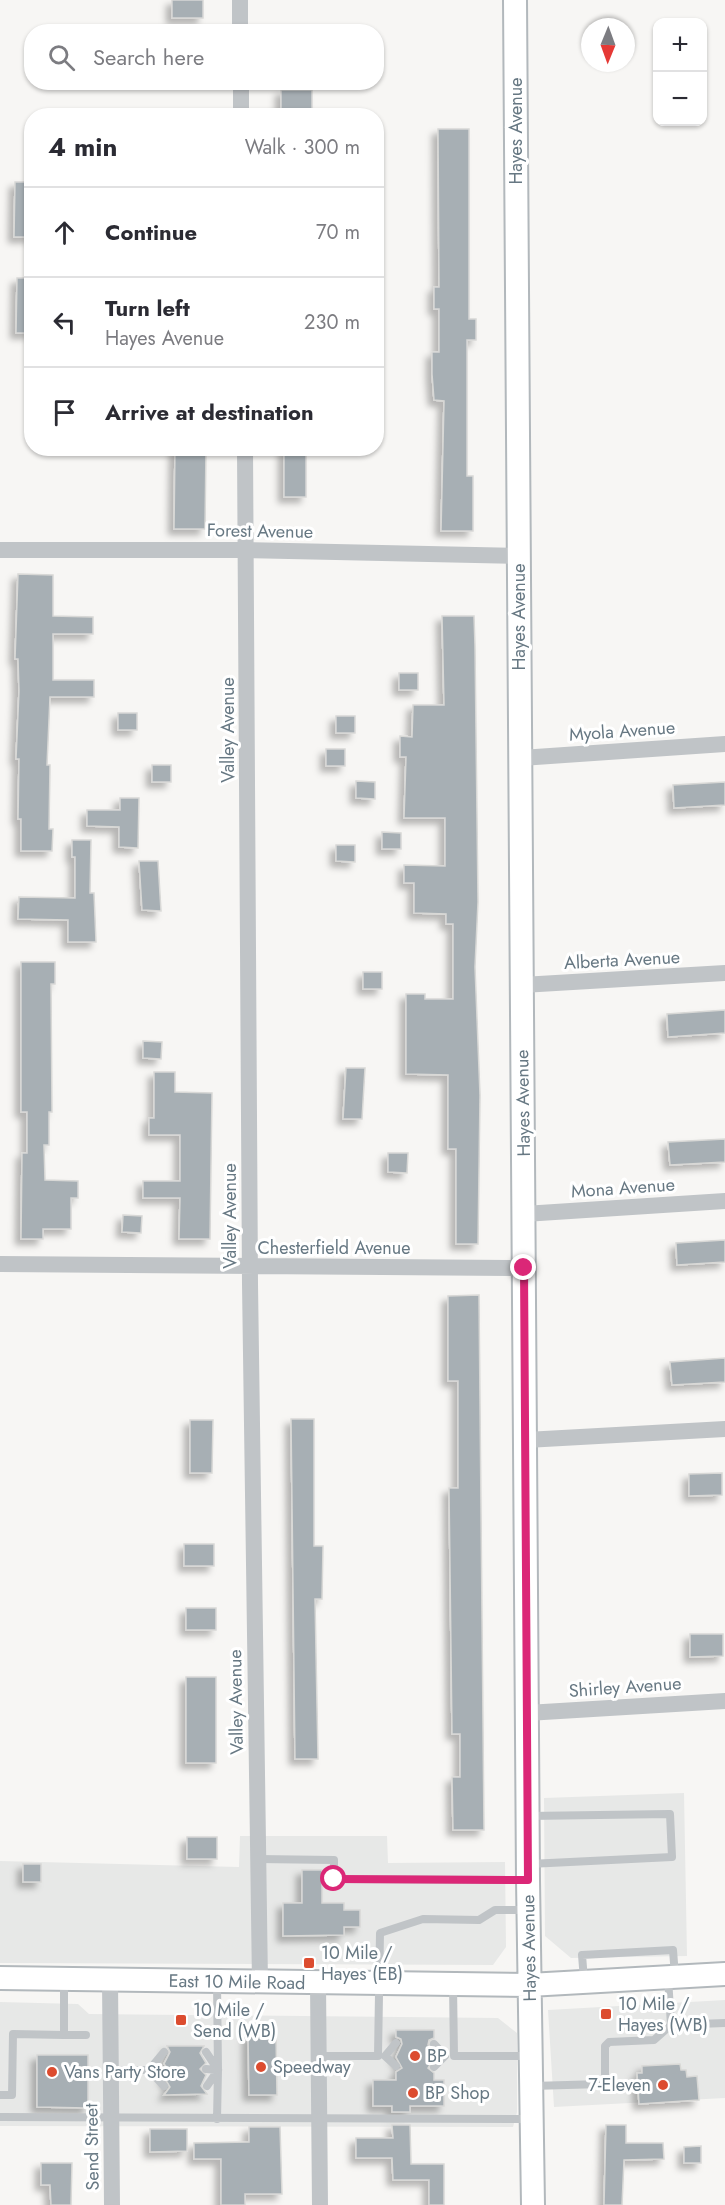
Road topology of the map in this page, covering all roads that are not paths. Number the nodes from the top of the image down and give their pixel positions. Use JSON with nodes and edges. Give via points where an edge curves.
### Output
{"nodes":[{"id":1,"x":240,"y":0,"type":"edge"},
{"id":2,"x":515,"y":0,"type":"edge"},
{"id":3,"x":240,"y":24,"type":"edge"},
{"id":4,"x":241,"y":90,"type":"edge"},
{"id":5,"x":241,"y":108,"type":"edge"},
{"id":6,"x":245,"y":456,"type":"edge"},
{"id":7,"x":0,"y":550,"type":"edge"},
{"id":8,"x":247,"y":550,"type":"junction"},
{"id":9,"x":519,"y":556,"type":"junction"},
{"id":10,"x":725,"y":744,"type":"edge"},
{"id":11,"x":521,"y":758,"type":"junction"},
{"id":12,"x":725,"y":974,"type":"edge"},
{"id":13,"x":522,"y":985,"type":"junction"},
{"id":14,"x":725,"y":1201,"type":"edge"},
{"id":15,"x":524,"y":1214,"type":"junction"},
{"id":16,"x":0,"y":1264,"type":"edge"},
{"id":17,"x":250,"y":1267,"type":"junction"},
{"id":18,"x":524,"y":1268,"type":"junction"},
{"id":19,"x":725,"y":1429,"type":"edge"},
{"id":20,"x":526,"y":1440,"type":"junction"},
{"id":21,"x":725,"y":1701,"type":"edge"},
{"id":22,"x":527,"y":1713,"type":"junction"},
{"id":23,"x":528,"y":1816,"type":"junction"},
{"id":24,"x":258,"y":1859,"type":"junction"},
{"id":25,"x":528,"y":1872,"type":"junction"},
{"id":26,"x":528,"y":1910,"type":"junction"},
{"id":27,"x":725,"y":1974,"type":"edge"},
{"id":28,"x":672,"y":1977,"type":"junction"},
{"id":29,"x":0,"y":1978,"type":"edge"},
{"id":30,"x":64,"y":1979,"type":"junction"},
{"id":31,"x":110,"y":1980,"type":"junction"},
{"id":32,"x":217,"y":1982,"type":"junction"},
{"id":33,"x":260,"y":1983,"type":"junction"},
{"id":34,"x":318,"y":1983,"type":"junction"},
{"id":35,"x":378,"y":1984,"type":"junction"},
{"id":36,"x":453,"y":1985,"type":"junction"},
{"id":37,"x":529,"y":1985,"type":"junction"},
{"id":38,"x":725,"y":2023,"type":"edge"},
{"id":39,"x":671,"y":2025,"type":"junction"},
{"id":40,"x":64,"y":2035,"type":"junction"},
{"id":41,"x":86,"y":2035,"type":"dead end"},
{"id":42,"x":396,"y":2043,"type":"dead end"},
{"id":43,"x":434,"y":2044,"type":"dead end"},
{"id":44,"x":164,"y":2052,"type":"dead end"},
{"id":45,"x":206,"y":2052,"type":"dead end"},
{"id":46,"x":318,"y":2056,"type":"junction"},
{"id":47,"x":381,"y":2056,"type":"junction"},
{"id":48,"x":396,"y":2056,"type":"dead end"},
{"id":49,"x":434,"y":2056,"type":"dead end"},
{"id":50,"x":449,"y":2056,"type":"junction"},
{"id":51,"x":530,"y":2056,"type":"junction"},
{"id":52,"x":396,"y":2066,"type":"dead end"},
{"id":53,"x":434,"y":2067,"type":"dead end"},
{"id":54,"x":206,"y":2069,"type":"dead end"},
{"id":55,"x":110,"y":2070,"type":"junction"},
{"id":56,"x":149,"y":2070,"type":"junction"},
{"id":57,"x":164,"y":2070,"type":"dead end"},
{"id":58,"x":218,"y":2070,"type":"junction"},
{"id":59,"x":164,"y":2086,"type":"dead end"},
{"id":60,"x":207,"y":2086,"type":"dead end"},
{"id":61,"x":531,"y":2086,"type":"junction"},
{"id":62,"x":0,"y":2095,"type":"edge"},
{"id":63,"x":0,"y":2117,"type":"edge"},
{"id":64,"x":111,"y":2118,"type":"junction"},
{"id":65,"x":217,"y":2119,"type":"junction"},
{"id":66,"x":532,"y":2119,"type":"junction"},
{"id":67,"x":319,"y":2120,"type":"junction"},
{"id":68,"x":112,"y":2205,"type":"edge"},
{"id":69,"x":320,"y":2205,"type":"edge"},
{"id":70,"x":533,"y":2205,"type":"edge"}],
"edges":[{"from":1,"to":3,"type":"street"},
{"from":2,"to":9,"type":"street","name":"Hayes Avenue"},
{"from":4,"to":5,"type":"street"},
{"from":6,"to":8,"type":"street","name":"Valley Avenue"},
{"from":7,"to":8,"type":"street","name":"Forest Avenue"},
{"from":8,"to":9,"type":"street","name":"Forest Avenue"},
{"from":8,"to":17,"type":"street","name":"Valley Avenue"},
{"from":9,"to":11,"type":"street","name":"Hayes Avenue"},
{"from":10,"to":11,"type":"street","name":"Myola Avenue"},
{"from":11,"to":13,"type":"street","name":"Hayes Avenue"},
{"from":12,"to":13,"type":"street","name":"Alberta Avenue"},
{"from":13,"to":15,"type":"street","name":"Hayes Avenue"},
{"from":14,"to":15,"type":"street","name":"Mona Avenue"},
{"from":15,"to":18,"type":"street","name":"Hayes Avenue"},
{"from":16,"to":17,"type":"street","name":"Chesterfield Avenue"},
{"from":17,"to":18,"type":"street","name":"Chesterfield Avenue"},
{"from":17,"to":24,"type":"street","name":"Valley Avenue"},
{"from":18,"to":20,"type":"street","name":"Hayes Avenue"},
{"from":19,"to":20,"type":"street"},
{"from":20,"to":22,"type":"street","name":"Hayes Avenue"},
{"from":21,"to":22,"type":"street","name":"Shirley Avenue"},
{"from":22,"to":23,"type":"street","name":"Hayes Avenue"},
{"from":23,"to":25,"type":"street","name":"Hayes Avenue"},
{"from":23,"to":25,"type":"lane","via":[[670,1814],[672,1857]]},
{"from":24,"to":25,"type":"lane","via":[[334,1860],[334,1879]]},
{"from":24,"to":33,"type":"street","name":"Valley Avenue"},
{"from":25,"to":26,"type":"street","name":"Hayes Avenue"},
{"from":26,"to":35,"type":"lane","via":[[495,1910],[479,1920],[423,1919],[380,1933]]},
{"from":26,"to":37,"type":"street","name":"Hayes Avenue"},
{"from":27,"to":28,"type":"street","name":"East 10 Mile Road"},
{"from":28,"to":37,"type":"street","name":"East 10 Mile Road"},
{"from":28,"to":39,"type":"lane"},
{"from":29,"to":30,"type":"street","name":"East 10 Mile Road"},
{"from":30,"to":31,"type":"street","name":"East 10 Mile Road"},
{"from":30,"to":40,"type":"lane"},
{"from":31,"to":32,"type":"street","name":"East 10 Mile Road"},
{"from":31,"to":55,"type":"street","name":"Send Street"},
{"from":32,"to":33,"type":"street","name":"East 10 Mile Road"},
{"from":32,"to":58,"type":"lane"},
{"from":33,"to":34,"type":"street","name":"East 10 Mile Road"},
{"from":34,"to":35,"type":"street","name":"East 10 Mile Road"},
{"from":34,"to":46,"type":"street"},
{"from":35,"to":36,"type":"street","name":"East 10 Mile Road"},
{"from":35,"to":47,"type":"lane"},
{"from":36,"to":37,"type":"street","name":"East 10 Mile Road"},
{"from":36,"to":50,"type":"lane"},
{"from":37,"to":51,"type":"street","name":"Hayes Avenue"},
{"from":38,"to":39,"type":"lane"},
{"from":39,"to":61,"type":"lane","via":[[654,2040],[609,2042],[605,2046],[602,2084]]},
{"from":40,"to":41,"type":"lane"},
{"from":40,"to":62,"type":"lane","via":[[13,2034],[12,2095]]},
{"from":42,"to":47,"type":"lane"},
{"from":43,"to":50,"type":"lane"},
{"from":44,"to":56,"type":"lane"},
{"from":45,"to":58,"type":"lane"},
{"from":46,"to":47,"type":"lane"},
{"from":46,"to":67,"type":"street"},
{"from":47,"to":48,"type":"lane"},
{"from":47,"to":52,"type":"lane"},
{"from":49,"to":50,"type":"lane"},
{"from":50,"to":51,"type":"lane"},
{"from":50,"to":53,"type":"lane"},
{"from":51,"to":61,"type":"street","name":"Hayes Avenue"},
{"from":54,"to":58,"type":"lane"},
{"from":55,"to":56,"type":"lane"},
{"from":55,"to":64,"type":"street","name":"Send Street"},
{"from":56,"to":57,"type":"lane"},
{"from":56,"to":59,"type":"lane"},
{"from":58,"to":60,"type":"lane"},
{"from":58,"to":65,"type":"lane"},
{"from":61,"to":66,"type":"street","name":"Hayes Avenue"},
{"from":63,"to":64,"type":"lane"},
{"from":64,"to":65,"type":"lane"},
{"from":64,"to":68,"type":"street","name":"Send Street"},
{"from":65,"to":67,"type":"lane"},
{"from":66,"to":67,"type":"lane"},
{"from":66,"to":70,"type":"street","name":"Hayes Avenue"},
{"from":67,"to":69,"type":"street"}]}
